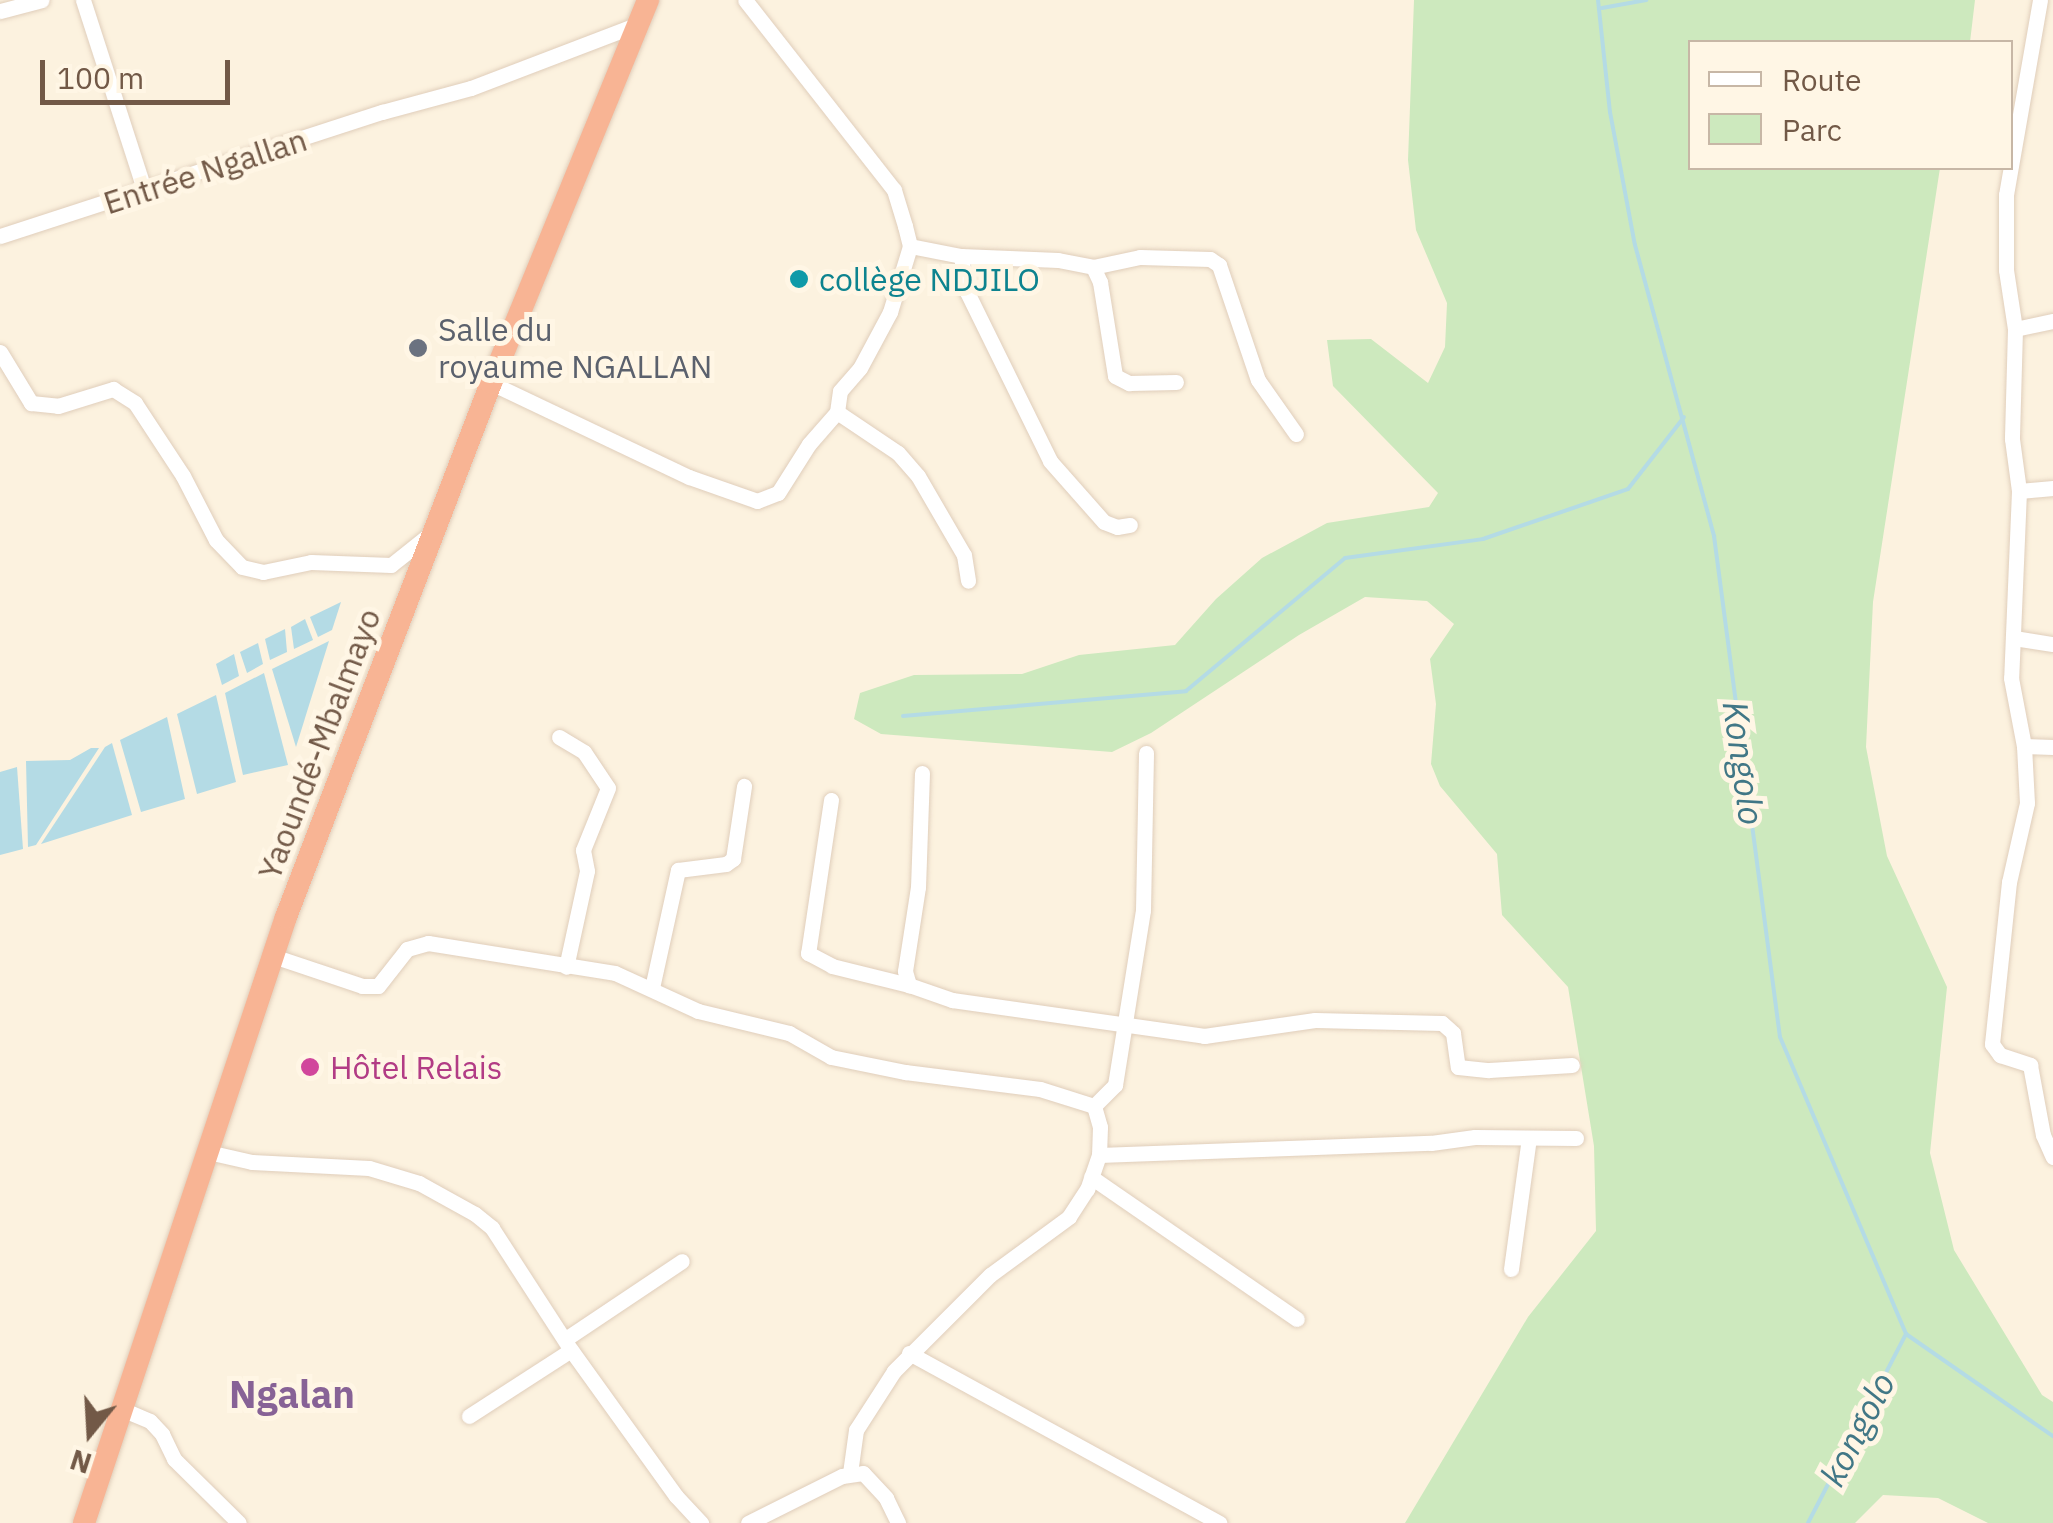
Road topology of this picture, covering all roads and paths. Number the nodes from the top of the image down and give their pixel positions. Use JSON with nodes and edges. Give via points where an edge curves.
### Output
{"nodes":[{"id":1,"x":42,"y":0,"type":"edge"},
{"id":2,"x":83,"y":0,"type":"edge"},
{"id":3,"x":648,"y":0,"type":"edge"},
{"id":4,"x":744,"y":0,"type":"edge"},
{"id":5,"x":2040,"y":0,"type":"edge"},
{"id":6,"x":0,"y":12,"type":"edge"},
{"id":7,"x":636,"y":25,"type":"junction"},
{"id":8,"x":2013,"y":154,"type":"edge"},
{"id":9,"x":2010,"y":170,"type":"edge"},
{"id":10,"x":146,"y":192,"type":"junction"},
{"id":11,"x":0,"y":236,"type":"edge"},
{"id":12,"x":910,"y":246,"type":"junction"},
{"id":13,"x":961,"y":256,"type":"junction"},
{"id":14,"x":1093,"y":266,"type":"junction"},
{"id":15,"x":2053,"y":321,"type":"edge"},
{"id":16,"x":2015,"y":329,"type":"junction"},
{"id":17,"x":0,"y":352,"type":"edge"},
{"id":18,"x":1176,"y":382,"type":"dead end"},
{"id":19,"x":491,"y":383,"type":"junction"},
{"id":20,"x":836,"y":412,"type":"junction"},
{"id":21,"x":1296,"y":434,"type":"dead end"},
{"id":22,"x":2053,"y":488,"type":"edge"},
{"id":23,"x":2019,"y":491,"type":"junction"},
{"id":24,"x":440,"y":524,"type":"junction"},
{"id":25,"x":1130,"y":525,"type":"dead end"},
{"id":26,"x":968,"y":581,"type":"dead end"},
{"id":27,"x":2014,"y":638,"type":"junction"},
{"id":28,"x":2053,"y":644,"type":"edge"},
{"id":29,"x":559,"y":737,"type":"dead end"},
{"id":30,"x":2024,"y":746,"type":"junction"},
{"id":31,"x":2053,"y":748,"type":"edge"},
{"id":32,"x":1146,"y":753,"type":"dead end"},
{"id":33,"x":922,"y":774,"type":"dead end"},
{"id":34,"x":744,"y":786,"type":"dead end"},
{"id":35,"x":831,"y":800,"type":"dead end"},
{"id":36,"x":273,"y":956,"type":"junction"},
{"id":37,"x":566,"y":966,"type":"junction"},
{"id":38,"x":909,"y":985,"type":"junction"},
{"id":39,"x":652,"y":988,"type":"junction"},
{"id":40,"x":1124,"y":1027,"type":"junction"},
{"id":41,"x":1572,"y":1065,"type":"dead end"},
{"id":42,"x":1094,"y":1106,"type":"junction"},
{"id":43,"x":1529,"y":1138,"type":"junction"},
{"id":44,"x":1576,"y":1138,"type":"dead end"},
{"id":45,"x":208,"y":1152,"type":"junction"},
{"id":46,"x":1099,"y":1155,"type":"junction"},
{"id":47,"x":2053,"y":1157,"type":"edge"},
{"id":48,"x":1091,"y":1177,"type":"junction"},
{"id":49,"x":682,"y":1261,"type":"dead end"},
{"id":50,"x":1511,"y":1269,"type":"dead end"},
{"id":51,"x":1297,"y":1320,"type":"dead end"},
{"id":52,"x":569,"y":1344,"type":"junction"},
{"id":53,"x":909,"y":1353,"type":"junction"},
{"id":54,"x":124,"y":1410,"type":"junction"},
{"id":55,"x":469,"y":1416,"type":"dead end"},
{"id":56,"x":850,"y":1473,"type":"junction"},
{"id":57,"x":84,"y":1523,"type":"edge"},
{"id":58,"x":239,"y":1523,"type":"edge"},
{"id":59,"x":702,"y":1523,"type":"edge"},
{"id":60,"x":748,"y":1523,"type":"edge"},
{"id":61,"x":898,"y":1523,"type":"edge"},
{"id":62,"x":1220,"y":1523,"type":"edge"}],
"edges":[{"from":1,"to":6,"type":"street"},
{"from":2,"to":10,"type":"street"},
{"from":3,"to":7,"type":"highway","name":"Yaoundé-Mbalmayo"},
{"from":4,"to":12,"type":"street","via":[[894,190]]},
{"from":5,"to":8,"type":"street"},
{"from":7,"to":10,"type":"street","name":"Entrée Ngallan","via":[[554,60]]},
{"from":7,"to":19,"type":"highway","name":"Yaoundé-Mbalmayo"},
{"from":9,"to":16,"type":"street","via":[[2006,270]]},
{"from":10,"to":11,"type":"street","name":"Entrée Ngallan"},
{"from":12,"to":13,"type":"street"},
{"from":12,"to":20,"type":"street","via":[[890,312],[840,391]]},
{"from":13,"to":14,"type":"street"},
{"from":13,"to":25,"type":"street","via":[[967,292],[1050,461],[1104,522]]},
{"from":14,"to":18,"type":"street","via":[[1115,376],[1129,384]]},
{"from":14,"to":21,"type":"street","via":[[1200,256],[1218,265],[1258,380]]},
{"from":15,"to":16,"type":"street"},
{"from":16,"to":23,"type":"street","via":[[2012,439]]},
{"from":17,"to":24,"type":"street","via":[[31,403],[58,406],[113,389],[135,403],[216,540],[242,566],[263,572],[311,562],[391,565]]},
{"from":19,"to":20,"type":"street","via":[[757,501],[778,493]]},
{"from":19,"to":24,"type":"highway","name":"Yaoundé-Mbalmayo"},
{"from":20,"to":26,"type":"street","via":[[898,453],[918,476],[964,555]]},
{"from":22,"to":23,"type":"street"},
{"from":23,"to":27,"type":"street"},
{"from":24,"to":36,"type":"highway","name":"Yaoundé-Mbalmayo"},
{"from":27,"to":28,"type":"street"},
{"from":27,"to":30,"type":"street","via":[[2011,678]]},
{"from":29,"to":37,"type":"street","via":[[584,752],[608,788],[583,850],[586,870]]},
{"from":30,"to":31,"type":"street"},
{"from":30,"to":47,"type":"street","via":[[2027,803],[2010,882],[1992,1044],[2000,1055],[2030,1065]]},
{"from":32,"to":40,"type":"street","via":[[1143,910]]},
{"from":33,"to":38,"type":"street"},
{"from":34,"to":39,"type":"street","via":[[733,859],[678,870]]},
{"from":35,"to":38,"type":"street","via":[[808,953],[832,966]]},
{"from":36,"to":37,"type":"street","via":[[362,986],[378,986],[407,950],[428,943]]},
{"from":36,"to":45,"type":"highway","name":"Yaoundé-Mbalmayo"},
{"from":37,"to":39,"type":"street","via":[[615,973]]},
{"from":38,"to":40,"type":"street","via":[[952,1000]]},
{"from":39,"to":42,"type":"street","via":[[698,1012],[789,1034],[831,1057],[1040,1089]]},
{"from":40,"to":41,"type":"street","via":[[1204,1036],[1315,1020],[1442,1023],[1453,1033],[1458,1067]]},
{"from":40,"to":42,"type":"street","via":[[1114,1084]]},
{"from":42,"to":46,"type":"street"},
{"from":43,"to":44,"type":"street"},
{"from":43,"to":46,"type":"street"},
{"from":43,"to":50,"type":"street"},
{"from":45,"to":52,"type":"street","via":[[252,1162],[369,1168],[448,1197],[492,1228]]},
{"from":45,"to":54,"type":"highway","name":"Yaoundé-Mbalmayo"},
{"from":46,"to":48,"type":"street"},
{"from":48,"to":51,"type":"street"},
{"from":48,"to":53,"type":"street","via":[[1068,1217],[990,1275]]},
{"from":49,"to":52,"type":"street"},
{"from":52,"to":55,"type":"street"},
{"from":52,"to":59,"type":"street"},
{"from":53,"to":56,"type":"street","via":[[856,1430]]},
{"from":53,"to":62,"type":"street"},
{"from":54,"to":57,"type":"highway","name":"Yaoundé-Mbalmayo"},
{"from":54,"to":58,"type":"street","via":[[150,1421],[174,1459]]},
{"from":56,"to":60,"type":"street"},
{"from":56,"to":61,"type":"street","via":[[864,1473]]}]}
